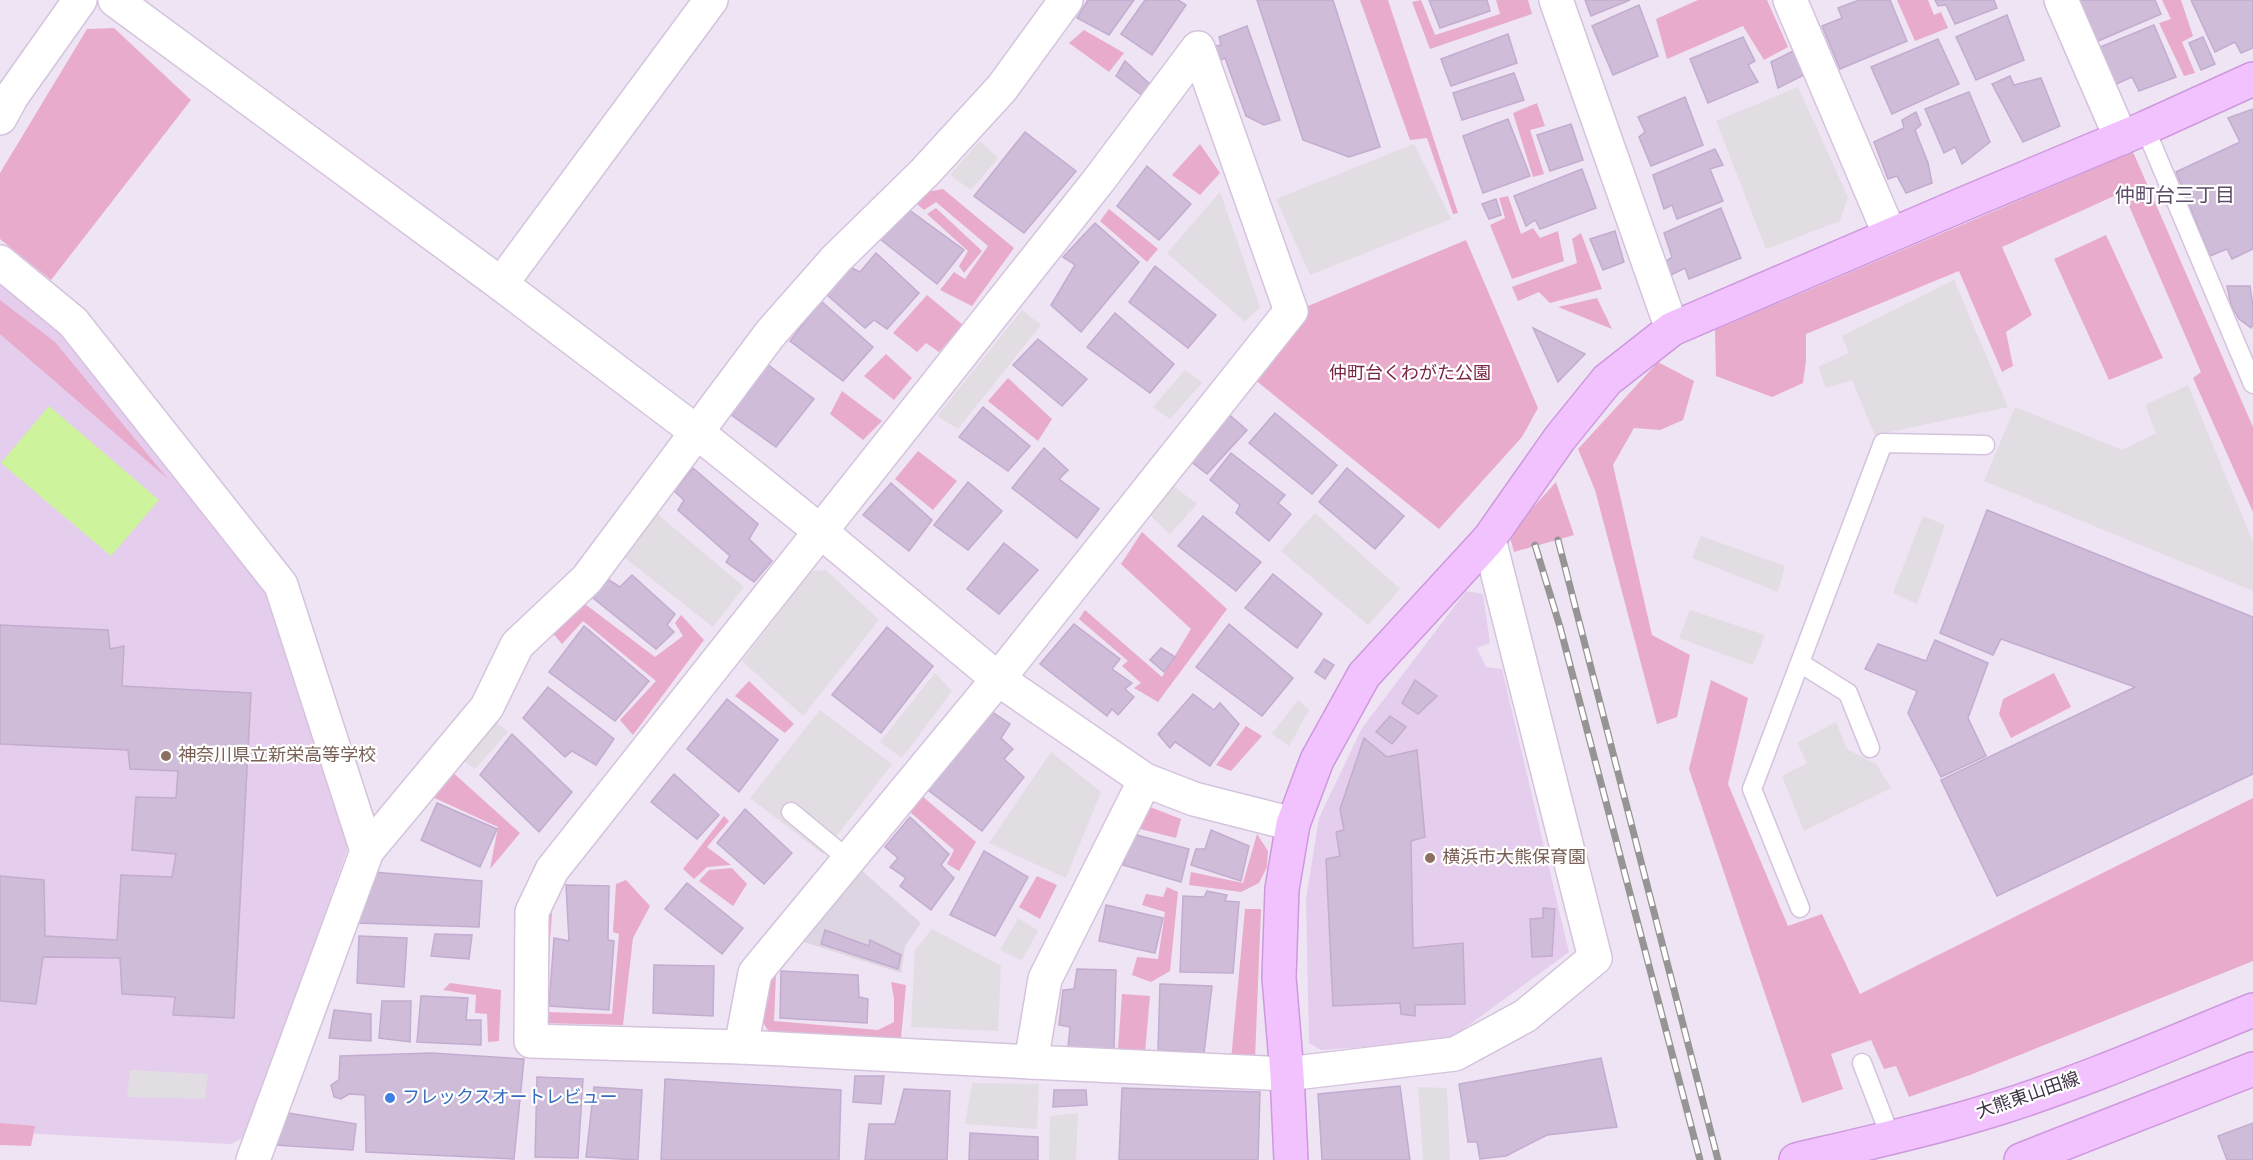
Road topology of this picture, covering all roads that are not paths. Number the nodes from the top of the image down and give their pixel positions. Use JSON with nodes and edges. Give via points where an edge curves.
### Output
{"nodes":[{"id":1,"x":80,"y":0,"type":"edge"},
{"id":2,"x":115,"y":0,"type":"edge"},
{"id":3,"x":711,"y":0,"type":"edge"},
{"id":4,"x":1066,"y":0,"type":"edge"},
{"id":5,"x":1556,"y":0,"type":"edge"},
{"id":6,"x":1790,"y":0,"type":"edge"},
{"id":7,"x":2061,"y":0,"type":"edge"},
{"id":8,"x":2253,"y":80,"type":"edge"},
{"id":9,"x":0,"y":118,"type":"edge"},
{"id":10,"x":2133,"y":133,"type":"junction"},
{"id":11,"x":1890,"y":236,"type":"junction"},
{"id":12,"x":0,"y":262,"type":"edge"},
{"id":13,"x":501,"y":285,"type":"junction"},
{"id":14,"x":1672,"y":329,"type":"junction"},
{"id":15,"x":2253,"y":384,"type":"edge"},
{"id":16,"x":698,"y":433,"type":"junction"},
{"id":17,"x":1985,"y":445,"type":"dead end"},
{"id":18,"x":820,"y":531,"type":"junction"},
{"id":19,"x":1489,"y":539,"type":"junction"},
{"id":20,"x":1800,"y":663,"type":"junction"},
{"id":21,"x":998,"y":679,"type":"junction"},
{"id":22,"x":1870,"y":747,"type":"dead end"},
{"id":23,"x":1145,"y":780,"type":"junction"},
{"id":24,"x":792,"y":812,"type":"dead end"},
{"id":25,"x":1293,"y":824,"type":"junction"},
{"id":26,"x":367,"y":851,"type":"junction"},
{"id":27,"x":849,"y":860,"type":"junction"},
{"id":28,"x":1800,"y":908,"type":"dead end"},
{"id":29,"x":2253,"y":1010,"type":"edge"},
{"id":30,"x":741,"y":1047,"type":"junction"},
{"id":31,"x":1031,"y":1062,"type":"junction"},
{"id":32,"x":1863,"y":1063,"type":"dead end"},
{"id":33,"x":2253,"y":1069,"type":"edge"},
{"id":34,"x":1287,"y":1074,"type":"junction"},
{"id":35,"x":1891,"y":1138,"type":"junction"},
{"id":36,"x":253,"y":1160,"type":"edge"},
{"id":37,"x":1291,"y":1160,"type":"edge"},
{"id":38,"x":1796,"y":1160,"type":"edge"},
{"id":39,"x":2020,"y":1160,"type":"edge"}],
"edges":[{"from":1,"to":9,"type":"street"},
{"from":2,"to":13,"type":"street"},
{"from":3,"to":13,"type":"street"},
{"from":4,"to":16,"type":"street","via":[[1002,88],[925,172],[836,259],[770,334]]},
{"from":5,"to":14,"type":"street"},
{"from":6,"to":11,"type":"street"},
{"from":7,"to":10,"type":"street"},
{"from":8,"to":10,"type":"street"},
{"from":10,"to":11,"type":"street"},
{"from":10,"to":15,"type":"lane"},
{"from":11,"to":14,"type":"street"},
{"from":12,"to":26,"type":"street","via":[[73,322],[281,585]]},
{"from":13,"to":16,"type":"street"},
{"from":14,"to":19,"type":"street","via":[[1607,380],[1560,438]]},
{"from":16,"to":18,"type":"street"},
{"from":16,"to":26,"type":"street","via":[[587,579],[518,645],[488,707]]},
{"from":17,"to":20,"type":"lane","via":[[1883,443]]},
{"from":18,"to":21,"type":"street"},
{"from":18,"to":21,"type":"street","via":[[1099,180],[1198,48],[1291,310]]},
{"from":18,"to":30,"type":"street","via":[[552,870],[532,912],[531,1041]]},
{"from":19,"to":25,"type":"street","via":[[1364,675],[1317,760]]},
{"from":19,"to":34,"type":"street","via":[[1595,958],[1525,1016],[1455,1054]]},
{"from":20,"to":22,"type":"lane","via":[[1848,693]]},
{"from":20,"to":28,"type":"lane","via":[[1752,789]]},
{"from":21,"to":23,"type":"street"},
{"from":21,"to":27,"type":"street"},
{"from":23,"to":25,"type":"street","via":[[1194,799]]},
{"from":23,"to":31,"type":"street","via":[[1045,980]]},
{"from":24,"to":27,"type":"lane"},
{"from":25,"to":34,"type":"street","via":[[1282,889],[1279,977]]},
{"from":26,"to":36,"type":"street"},
{"from":27,"to":30,"type":"street","via":[[755,973]]},
{"from":29,"to":35,"type":"street","name":"大熊東山田線","via":[[2106,1070],[1999,1108]]},
{"from":30,"to":31,"type":"street"},
{"from":31,"to":34,"type":"street"},
{"from":32,"to":35,"type":"lane"},
{"from":33,"to":39,"type":"street"},
{"from":34,"to":37,"type":"street"},
{"from":35,"to":38,"type":"street","name":"大熊東山田線"}]}
